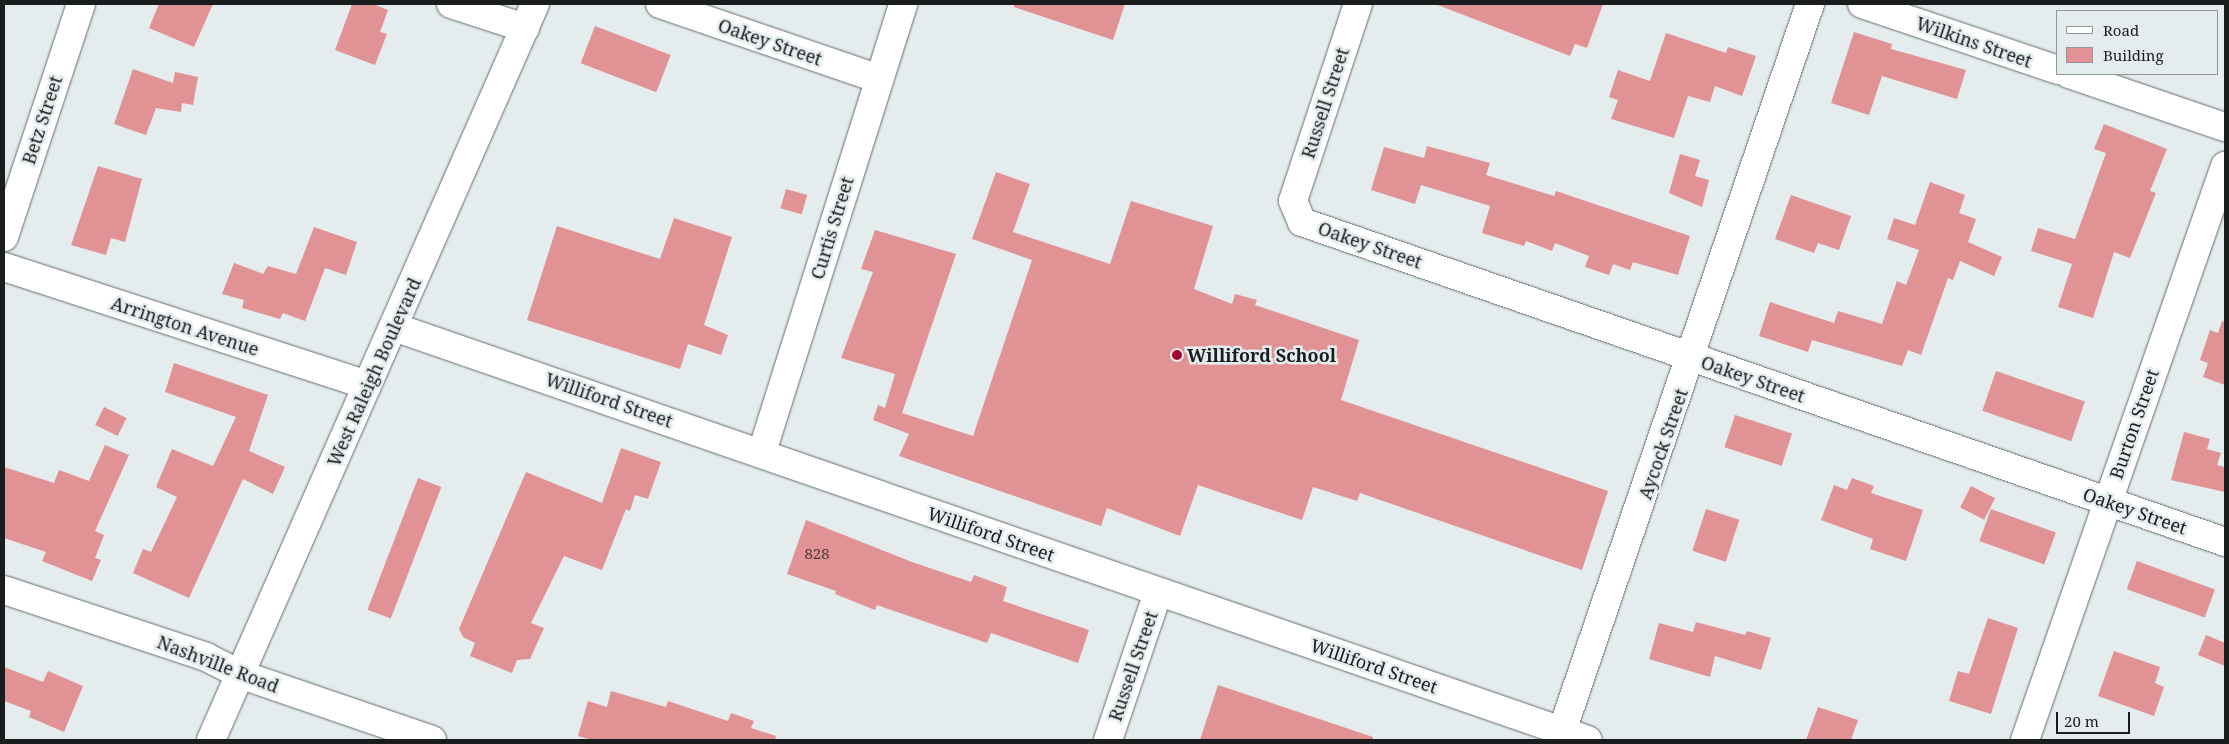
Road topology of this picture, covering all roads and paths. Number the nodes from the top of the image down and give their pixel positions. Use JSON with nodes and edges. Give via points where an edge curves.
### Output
{"nodes":[{"id":1,"x":81,"y":4,"type":"edge"},
{"id":2,"x":451,"y":4,"type":"edge"},
{"id":3,"x":660,"y":4,"type":"edge"},
{"id":4,"x":904,"y":4,"type":"edge"},
{"id":5,"x":1358,"y":4,"type":"edge"},
{"id":6,"x":1810,"y":4,"type":"edge"},
{"id":7,"x":1862,"y":4,"type":"edge"},
{"id":8,"x":530,"y":16,"type":"edge"},
{"id":9,"x":2056,"y":69,"type":"edge"},
{"id":10,"x":2072,"y":75,"type":"edge"},
{"id":11,"x":879,"y":79,"type":"junction"},
{"id":12,"x":2225,"y":127,"type":"edge"},
{"id":13,"x":2225,"y":166,"type":"edge"},
{"id":14,"x":1293,"y":201,"type":"joint"},
{"id":15,"x":4,"y":237,"type":"edge"},
{"id":16,"x":4,"y":266,"type":"edge"},
{"id":17,"x":394,"y":326,"type":"junction"},
{"id":18,"x":1692,"y":358,"type":"junction"},
{"id":19,"x":367,"y":385,"type":"junction"},
{"id":20,"x":762,"y":452,"type":"junction"},
{"id":21,"x":2107,"y":502,"type":"junction"},
{"id":22,"x":2225,"y":542,"type":"edge"},
{"id":23,"x":4,"y":590,"type":"edge"},
{"id":24,"x":1158,"y":592,"type":"junction"},
{"id":25,"x":242,"y":675,"type":"junction"},
{"id":26,"x":1561,"y":736,"type":"edge"},
{"id":27,"x":212,"y":740,"type":"edge"},
{"id":28,"x":432,"y":740,"type":"edge"},
{"id":29,"x":1108,"y":740,"type":"edge"},
{"id":30,"x":1588,"y":740,"type":"edge"},
{"id":31,"x":2025,"y":740,"type":"edge"}],
"edges":[{"from":1,"to":15,"type":"street","name":"Betz Street"},
{"from":2,"to":8,"type":"street"},
{"from":3,"to":11,"type":"street","name":"Oakey Street"},
{"from":4,"to":11,"type":"street","name":"Curtis Street"},
{"from":5,"to":14,"type":"street","name":"Russell Street"},
{"from":6,"to":18,"type":"street","name":"Aycock Street"},
{"from":7,"to":9,"type":"street","name":"Wilkins Street"},
{"from":8,"to":17,"type":"street","name":"West Raleigh Boulevard"},
{"from":10,"to":12,"type":"street"},
{"from":11,"to":20,"type":"street","name":"Curtis Street"},
{"from":13,"to":21,"type":"street","name":"Burton Street"},
{"from":14,"to":18,"type":"street","name":"Oakey Street","via":[[1302,222]]},
{"from":16,"to":19,"type":"street","name":"Arrington Avenue"},
{"from":17,"to":19,"type":"street","name":"West Raleigh Boulevard"},
{"from":17,"to":20,"type":"street","name":"Williford Street"},
{"from":18,"to":21,"type":"street","name":"Oakey Street"},
{"from":18,"to":26,"type":"street","name":"Aycock Street"},
{"from":19,"to":25,"type":"street","name":"West Raleigh Boulevard"},
{"from":20,"to":24,"type":"street","name":"Williford Street"},
{"from":21,"to":22,"type":"street","name":"Oakey Street"},
{"from":21,"to":31,"type":"street","name":"Burton Street"},
{"from":23,"to":25,"type":"street","name":"Nashville Road","via":[[206,657]]},
{"from":24,"to":26,"type":"street","name":"Williford Street"},
{"from":24,"to":29,"type":"street","name":"Russell Street"},
{"from":25,"to":27,"type":"street","name":"West Raleigh Boulevard"},
{"from":25,"to":28,"type":"street","name":"Nashville Road"},
{"from":26,"to":30,"type":"street","name":"Williford Street"}]}
